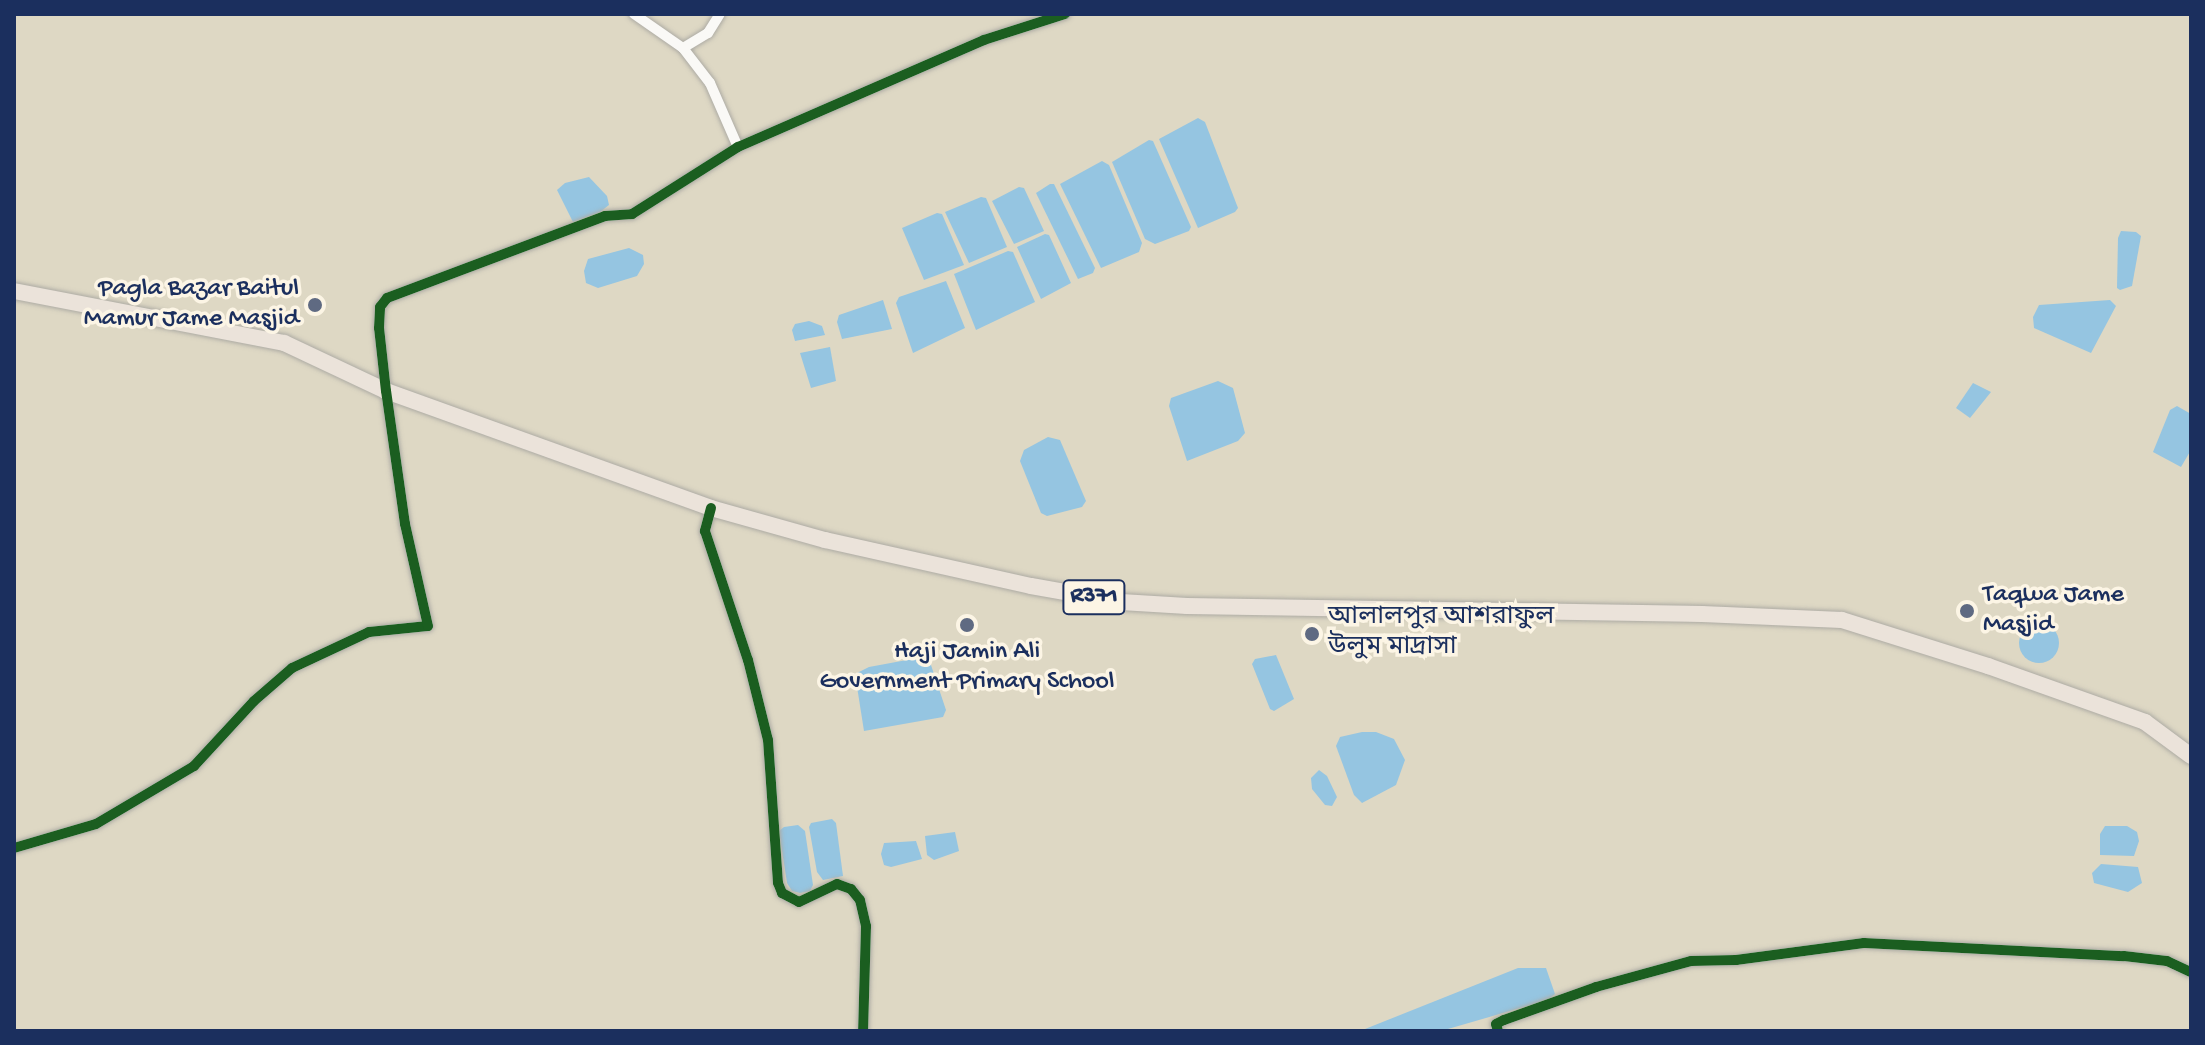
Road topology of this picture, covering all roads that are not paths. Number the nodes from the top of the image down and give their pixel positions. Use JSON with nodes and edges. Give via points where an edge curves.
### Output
{"nodes":[{"id":1,"x":634,"y":14,"type":"edge"},
{"id":2,"x":720,"y":14,"type":"edge"},
{"id":3,"x":1065,"y":14,"type":"edge"},
{"id":4,"x":683,"y":48,"type":"junction"},
{"id":5,"x":738,"y":147,"type":"junction"},
{"id":6,"x":14,"y":291,"type":"edge"},
{"id":7,"x":386,"y":391,"type":"junction"},
{"id":8,"x":711,"y":508,"type":"junction"},
{"id":9,"x":2191,"y":756,"type":"edge"},
{"id":10,"x":14,"y":848,"type":"edge"},
{"id":11,"x":2191,"y":972,"type":"edge"},
{"id":12,"x":863,"y":1031,"type":"edge"},
{"id":13,"x":1498,"y":1031,"type":"edge"}],
"edges":[{"from":1,"to":4,"type":"street"},
{"from":2,"to":4,"type":"street","via":[[708,33]]},
{"from":3,"to":5,"type":"street","via":[[984,40]]},
{"from":4,"to":5,"type":"street","via":[[710,83]]},
{"from":5,"to":7,"type":"street","via":[[632,214],[605,216],[387,298],[380,307],[379,328]]},
{"from":6,"to":7,"type":"main road","number":"R371","via":[[284,343]]},
{"from":7,"to":8,"type":"main road","number":"R371"},
{"from":7,"to":10,"type":"street","via":[[405,524],[428,626],[369,632],[292,668],[194,766],[96,824]]},
{"from":8,"to":9,"type":"main road","number":"R371","via":[[825,540],[1121,602],[1842,620],[2145,722]]},
{"from":8,"to":12,"type":"street","via":[[705,531],[768,740],[778,883],[782,893],[799,902],[837,884],[860,900],[866,926]]},
{"from":11,"to":13,"type":"street","via":[[2167,961],[2124,956],[1864,943],[1691,961],[1517,1015],[1496,1024]]}]}
